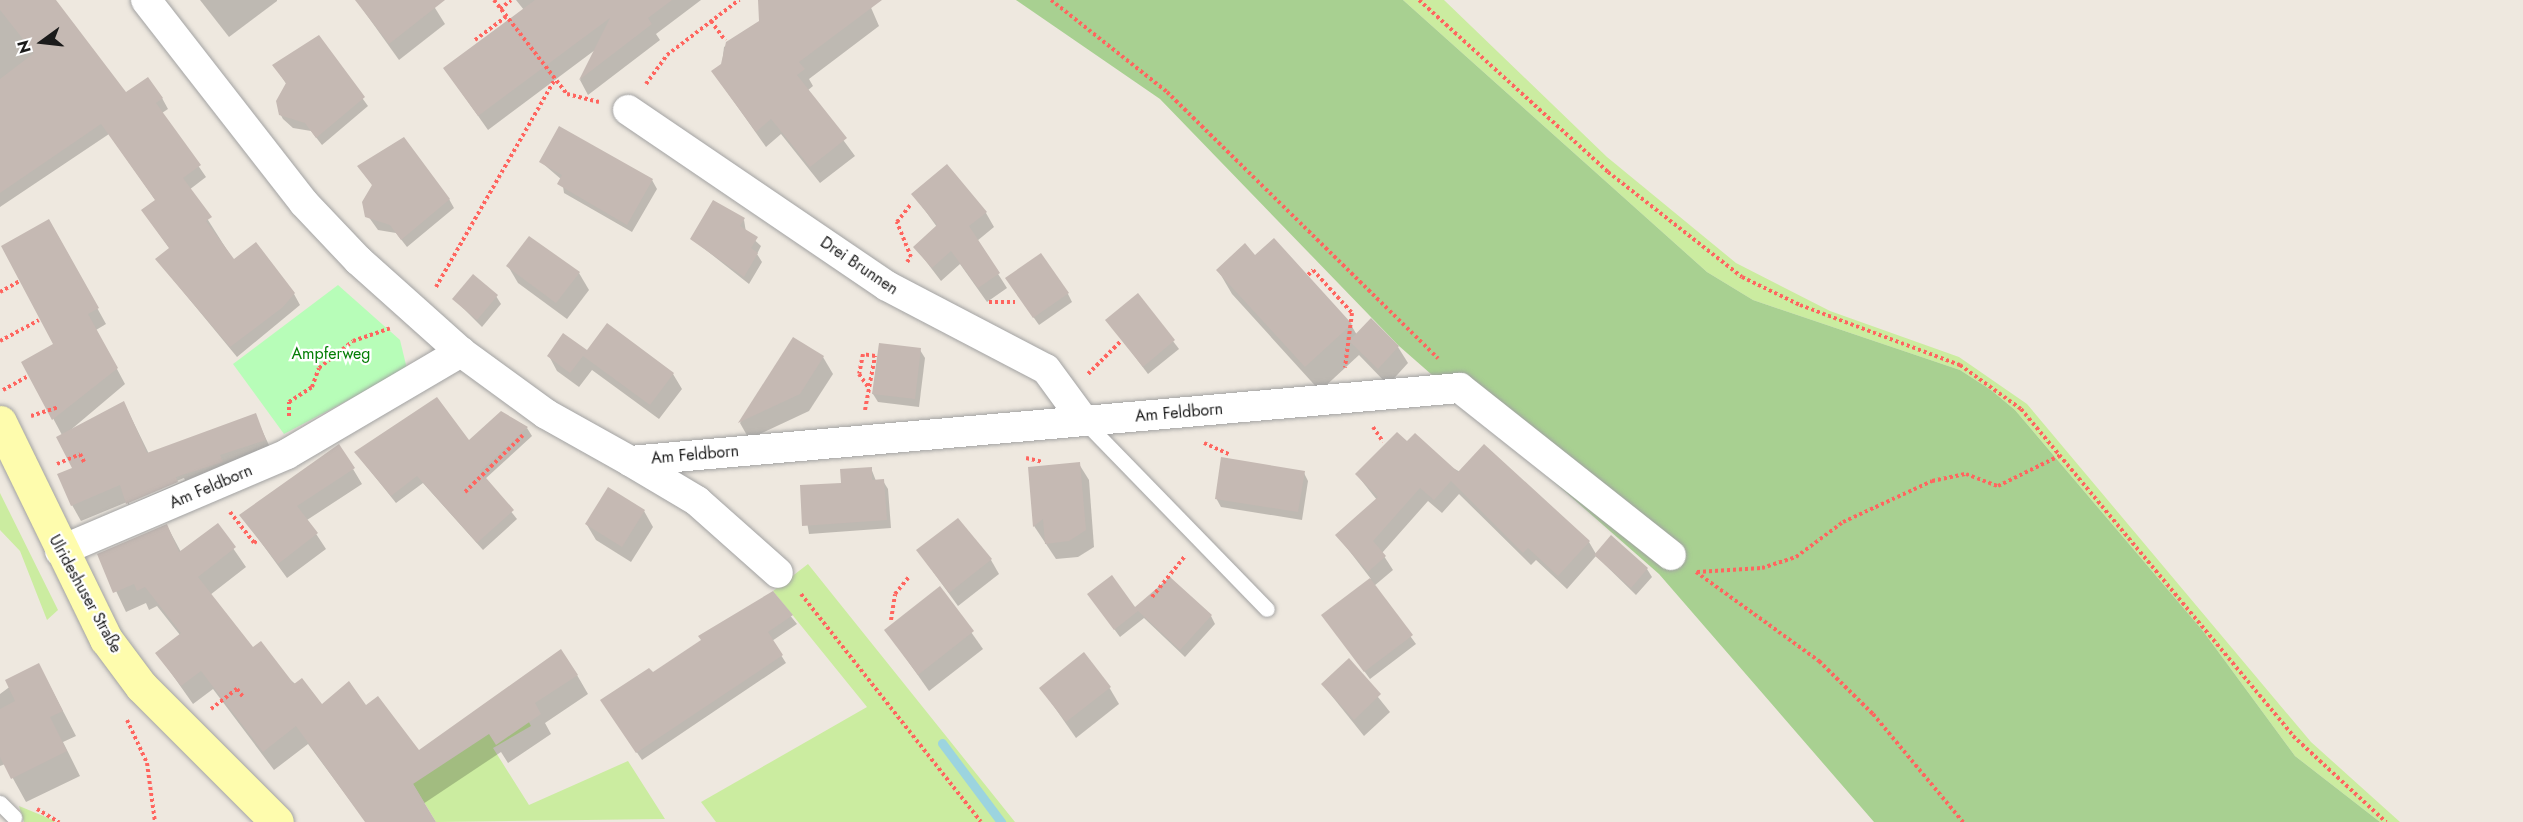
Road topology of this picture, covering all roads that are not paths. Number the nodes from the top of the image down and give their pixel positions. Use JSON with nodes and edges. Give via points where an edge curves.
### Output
{"nodes":[{"id":1,"x":146,"y":0,"type":"edge"},
{"id":2,"x":628,"y":110,"type":"road end"},
{"id":3,"x":461,"y":352,"type":"junction"},
{"id":4,"x":1084,"y":421,"type":"junction"},
{"id":5,"x":0,"y":422,"type":"edge"},
{"id":6,"x":630,"y":461,"type":"junction"},
{"id":7,"x":60,"y":551,"type":"junction"},
{"id":8,"x":1671,"y":555,"type":"road end"},
{"id":9,"x":778,"y":573,"type":"road end"},
{"id":10,"x":1267,"y":609,"type":"dead end"},
{"id":11,"x":0,"y":803,"type":"edge"},
{"id":12,"x":14,"y":818,"type":"dead end"},
{"id":13,"x":277,"y":822,"type":"edge"}],
"edges":[{"from":1,"to":3,"type":"street","via":[[304,203],[411,310]]},
{"from":2,"to":4,"type":"street","name":"Drei Brunnen","via":[[887,286],[1046,369]]},
{"from":3,"to":6,"type":"street","name":"Am Feldborn","via":[[546,414]]},
{"from":3,"to":7,"type":"street","name":"Am Feldborn","via":[[288,454]]},
{"from":4,"to":6,"type":"street","name":"Am Feldborn"},
{"from":4,"to":8,"type":"street","name":"Am Feldborn","via":[[1460,388]]},
{"from":4,"to":10,"type":"lane"},
{"from":5,"to":7,"type":"street","name":"Ulrideshuser Straße"},
{"from":6,"to":9,"type":"street","name":"Am Feldborn","via":[[697,501]]},
{"from":7,"to":13,"type":"street","name":"Ulrideshuser Straße","via":[[106,639],[184,730]]},
{"from":11,"to":12,"type":"lane"}]}
